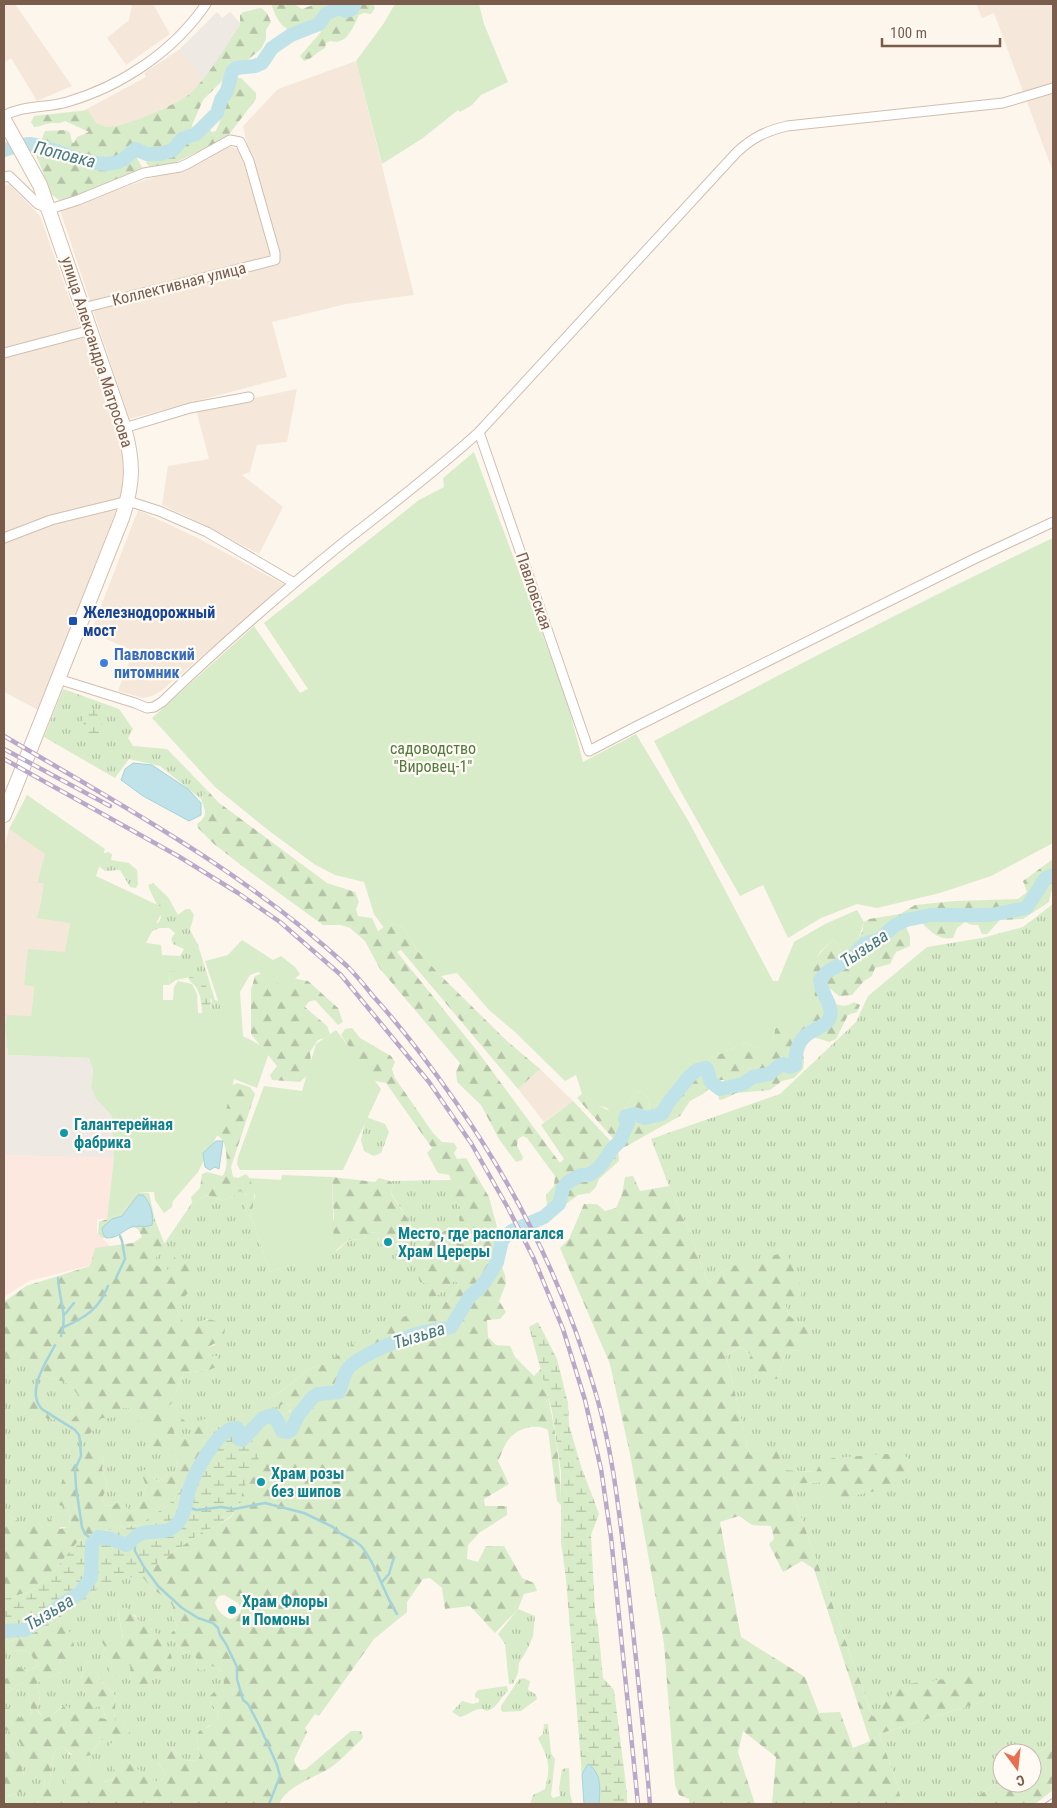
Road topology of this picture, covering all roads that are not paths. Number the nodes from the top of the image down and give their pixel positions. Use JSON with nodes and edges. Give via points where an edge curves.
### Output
{"nodes":[{"id":1,"x":206,"y":4,"type":"edge"},
{"id":2,"x":1053,"y":88,"type":"edge"},
{"id":3,"x":4,"y":118,"type":"edge"},
{"id":4,"x":4,"y":177,"type":"edge"},
{"id":5,"x":50,"y":209,"type":"junction"},
{"id":6,"x":83,"y":308,"type":"junction"},
{"id":7,"x":91,"y":330,"type":"junction"},
{"id":8,"x":4,"y":354,"type":"edge"},
{"id":9,"x":249,"y":397,"type":"dead end"},
{"id":10,"x":124,"y":428,"type":"junction"},
{"id":11,"x":479,"y":432,"type":"junction"},
{"id":12,"x":128,"y":500,"type":"junction"},
{"id":13,"x":1053,"y":522,"type":"edge"},
{"id":14,"x":4,"y":538,"type":"edge"},
{"id":15,"x":294,"y":584,"type":"junction"},
{"id":16,"x":58,"y":679,"type":"junction"},
{"id":17,"x":4,"y":815,"type":"edge"}],
"edges":[{"from":1,"to":3,"type":"street","via":[[171,45],[138,69],[92,93],[22,110]]},
{"from":2,"to":11,"type":"street","via":[[1004,103],[786,126],[758,135],[737,152]]},
{"from":3,"to":5,"type":"main road","name":"улица Александра Матросова","via":[[35,173]]},
{"from":4,"to":5,"type":"street","via":[[9,176],[38,204]]},
{"from":5,"to":6,"type":"main road","name":"улица Александра Матросова"},
{"from":5,"to":6,"type":"street","name":"Коллективная улица","via":[[144,173],[180,167],[230,140],[240,142],[249,161],[275,260]]},
{"from":6,"to":7,"type":"main road","name":"улица Александра Матросова"},
{"from":7,"to":8,"type":"street"},
{"from":7,"to":10,"type":"main road","name":"улица Александра Матросова"},
{"from":9,"to":10,"type":"street","via":[[190,408]]},
{"from":10,"to":12,"type":"main road","name":"улица Александра Матросова","via":[[132,470]]},
{"from":11,"to":13,"type":"street","name":"Павловская","via":[[589,751]]},
{"from":11,"to":15,"type":"street"},
{"from":12,"to":14,"type":"street","via":[[51,520]]},
{"from":12,"to":15,"type":"street","via":[[207,532]]},
{"from":12,"to":16,"type":"main road","name":"улица Александра Матросова"},
{"from":15,"to":16,"type":"street","via":[[154,707],[148,708]]},
{"from":16,"to":17,"type":"main road","name":"улица Александра Матросова"}]}
